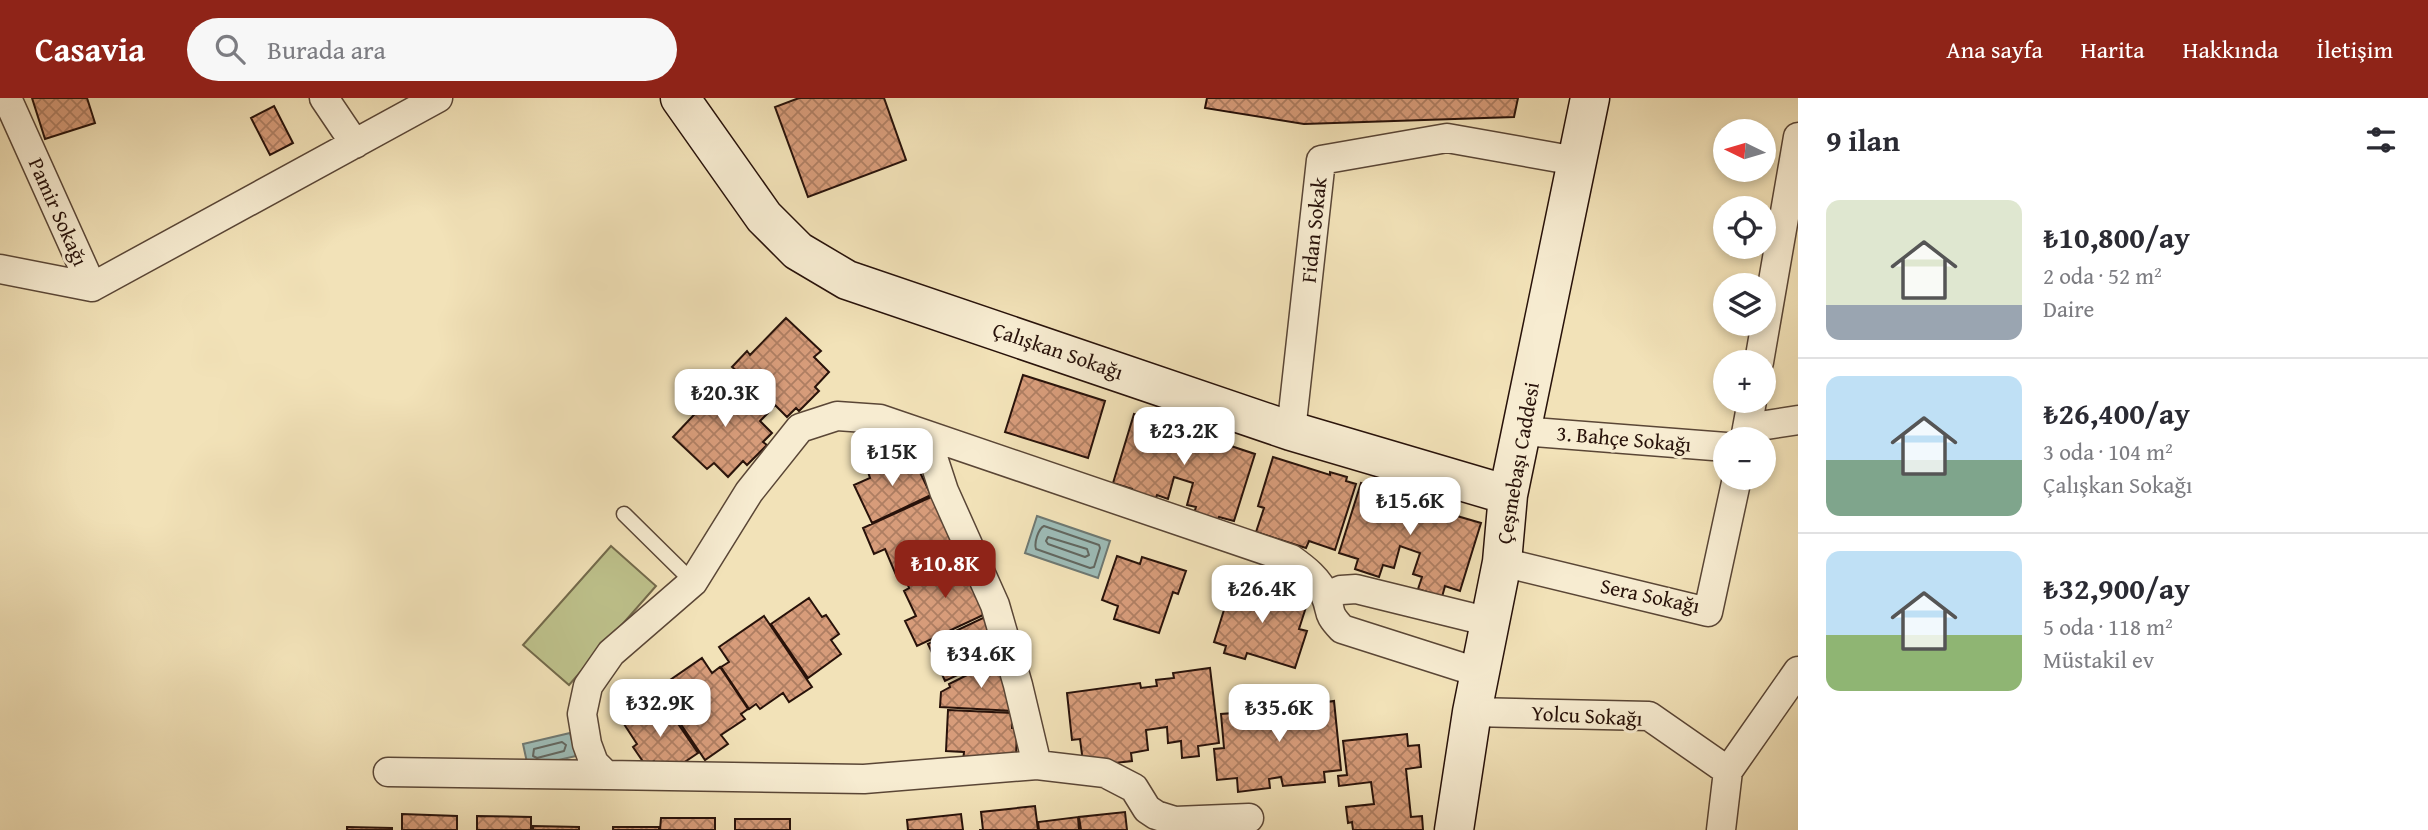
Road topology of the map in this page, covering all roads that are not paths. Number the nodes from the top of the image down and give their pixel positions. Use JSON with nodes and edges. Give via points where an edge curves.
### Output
{"nodes":[{"id":1,"x":6,"y":98,"type":"edge"},
{"id":2,"x":324,"y":98,"type":"edge"},
{"id":3,"x":438,"y":98,"type":"edge"},
{"id":4,"x":1590,"y":98,"type":"edge"},
{"id":5,"x":686,"y":100,"type":"edge"},
{"id":6,"x":1798,"y":137,"type":"edge"},
{"id":7,"x":355,"y":144,"type":"junction"},
{"id":8,"x":1576,"y":161,"type":"junction"},
{"id":9,"x":0,"y":269,"type":"edge"},
{"id":10,"x":92,"y":287,"type":"junction"},
{"id":11,"x":1761,"y":350,"type":"edge"},
{"id":12,"x":1798,"y":420,"type":"edge"},
{"id":13,"x":1774,"y":427,"type":"edge"},
{"id":14,"x":1291,"y":431,"type":"junction"},
{"id":15,"x":1521,"y":431,"type":"junction"},
{"id":16,"x":926,"y":436,"type":"junction"},
{"id":17,"x":1713,"y":446,"type":"edge"},
{"id":18,"x":1734,"y":490,"type":"edge"},
{"id":19,"x":1508,"y":495,"type":"junction"},
{"id":20,"x":624,"y":514,"type":"dead end"},
{"id":21,"x":1502,"y":562,"type":"junction"},
{"id":22,"x":693,"y":582,"type":"junction"},
{"id":23,"x":1326,"y":596,"type":"junction"},
{"id":24,"x":1490,"y":622,"type":"junction"},
{"id":25,"x":1798,"y":671,"type":"edge"},
{"id":26,"x":1480,"y":673,"type":"junction"},
{"id":27,"x":1472,"y":712,"type":"junction"},
{"id":28,"x":1037,"y":765,"type":"junction"},
{"id":29,"x":1728,"y":771,"type":"junction"},
{"id":30,"x":388,"y":772,"type":"dead end"},
{"id":31,"x":606,"y":775,"type":"junction"},
{"id":32,"x":1249,"y":818,"type":"dead end"},
{"id":33,"x":1454,"y":830,"type":"edge"},
{"id":34,"x":1721,"y":830,"type":"edge"}],
"edges":[{"from":1,"to":10,"type":"street","name":"Pamir Sokağı"},
{"from":2,"to":7,"type":"street"},
{"from":3,"to":7,"type":"street"},
{"from":4,"to":8,"type":"main road","name":"Çeşmebaşı Caddesi"},
{"from":5,"to":14,"type":"main road","name":"Çalışkan Sokağı","via":[[764,217],[798,251],[847,280]]},
{"from":6,"to":11,"type":"street"},
{"from":7,"to":10,"type":"street"},
{"from":8,"to":14,"type":"street","name":"Fidan Sokak","via":[[1447,138],[1321,160]]},
{"from":8,"to":15,"type":"main road","name":"Çeşmebaşı Caddesi"},
{"from":9,"to":10,"type":"street"},
{"from":12,"to":13,"type":"street"},
{"from":14,"to":19,"type":"main road","name":"Çalışkan Sokağı"},
{"from":15,"to":17,"type":"street","name":"3. Bahçe Sokağı"},
{"from":15,"to":19,"type":"main road","name":"Çeşmebaşı Caddesi"},
{"from":16,"to":22,"type":"street","via":[[880,419],[837,416],[800,428],[748,492]]},
{"from":16,"to":23,"type":"street","via":[[1291,559],[1310,572]]},
{"from":16,"to":28,"type":"street","via":[[944,491],[995,606]]},
{"from":18,"to":21,"type":"street","name":"Sera Sokağı","via":[[1708,612]]},
{"from":19,"to":21,"type":"main road","name":"Çeşmebaşı Caddesi"},
{"from":20,"to":22,"type":"lane"},
{"from":21,"to":24,"type":"main road","name":"Çeşmebaşı Caddesi"},
{"from":22,"to":31,"type":"street","via":[[611,653],[588,686],[582,714],[587,744]]},
{"from":23,"to":24,"type":"street","via":[[1356,589]]},
{"from":23,"to":26,"type":"street","via":[[1329,615],[1342,629]]},
{"from":24,"to":26,"type":"main road","name":"Çeşmebaşı Caddesi"},
{"from":25,"to":29,"type":"street"},
{"from":26,"to":27,"type":"main road","name":"Çeşmebaşı Caddesi"},
{"from":27,"to":29,"type":"street","name":"Yolcu Sokağı","via":[[1649,716]]},
{"from":27,"to":33,"type":"main road","name":"Çeşmebaşı Caddesi"},
{"from":28,"to":31,"type":"street","via":[[864,779]]},
{"from":28,"to":32,"type":"street","via":[[1105,773],[1134,788],[1147,809],[1175,821]]},
{"from":29,"to":34,"type":"street"},
{"from":30,"to":31,"type":"street"}]}
